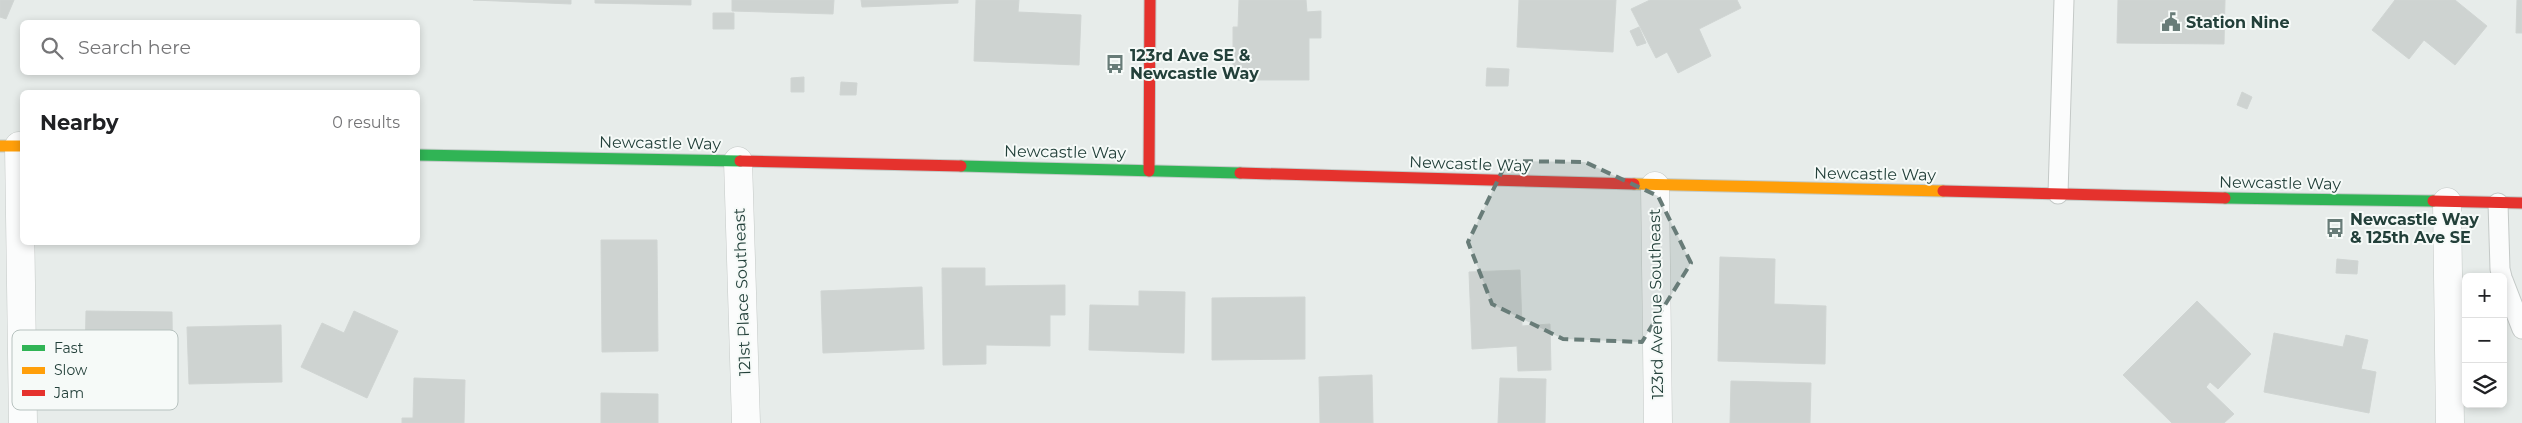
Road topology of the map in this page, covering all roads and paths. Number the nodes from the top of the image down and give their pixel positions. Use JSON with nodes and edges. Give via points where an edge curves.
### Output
{"nodes":[{"id":1,"x":1150,"y":0,"type":"edge"},
{"id":2,"x":2064,"y":0,"type":"edge"},
{"id":3,"x":14,"y":146,"type":"edge"},
{"id":4,"x":420,"y":155,"type":"edge"},
{"id":5,"x":738,"y":161,"type":"junction"},
{"id":6,"x":1150,"y":170,"type":"junction"},
{"id":7,"x":1654,"y":186,"type":"junction"},
{"id":8,"x":2058,"y":194,"type":"junction"},
{"id":9,"x":2447,"y":202,"type":"junction"},
{"id":10,"x":2498,"y":203,"type":"junction"},
{"id":11,"x":2522,"y":203,"type":"edge"},
{"id":12,"x":2501,"y":273,"type":"edge"},
{"id":13,"x":2507,"y":290,"type":"edge"},
{"id":14,"x":2522,"y":329,"type":"edge"},
{"id":15,"x":20,"y":330,"type":"edge"},
{"id":16,"x":23,"y":410,"type":"edge"},
{"id":17,"x":23,"y":423,"type":"edge"},
{"id":18,"x":746,"y":423,"type":"edge"},
{"id":19,"x":1658,"y":423,"type":"edge"},
{"id":20,"x":2450,"y":423,"type":"edge"}],
"edges":[{"from":1,"to":6,"type":"main road"},
{"from":2,"to":8,"type":"lane"},
{"from":3,"to":15,"type":"street"},
{"from":4,"to":5,"type":"main road","name":"Newcastle Way"},
{"from":5,"to":6,"type":"main road","name":"Newcastle Way"},
{"from":5,"to":18,"type":"street","name":"121st Place Southeast"},
{"from":6,"to":7,"type":"main road","name":"Newcastle Way"},
{"from":7,"to":8,"type":"main road","name":"Newcastle Way"},
{"from":7,"to":19,"type":"street","name":"123rd Avenue Southeast"},
{"from":8,"to":9,"type":"main road","name":"Newcastle Way"},
{"from":9,"to":10,"type":"main road","name":"Newcastle Way"},
{"from":9,"to":20,"type":"street"},
{"from":10,"to":11,"type":"main road","name":"Newcastle Way"},
{"from":10,"to":12,"type":"lane"},
{"from":13,"to":14,"type":"lane"},
{"from":16,"to":17,"type":"street"}]}
